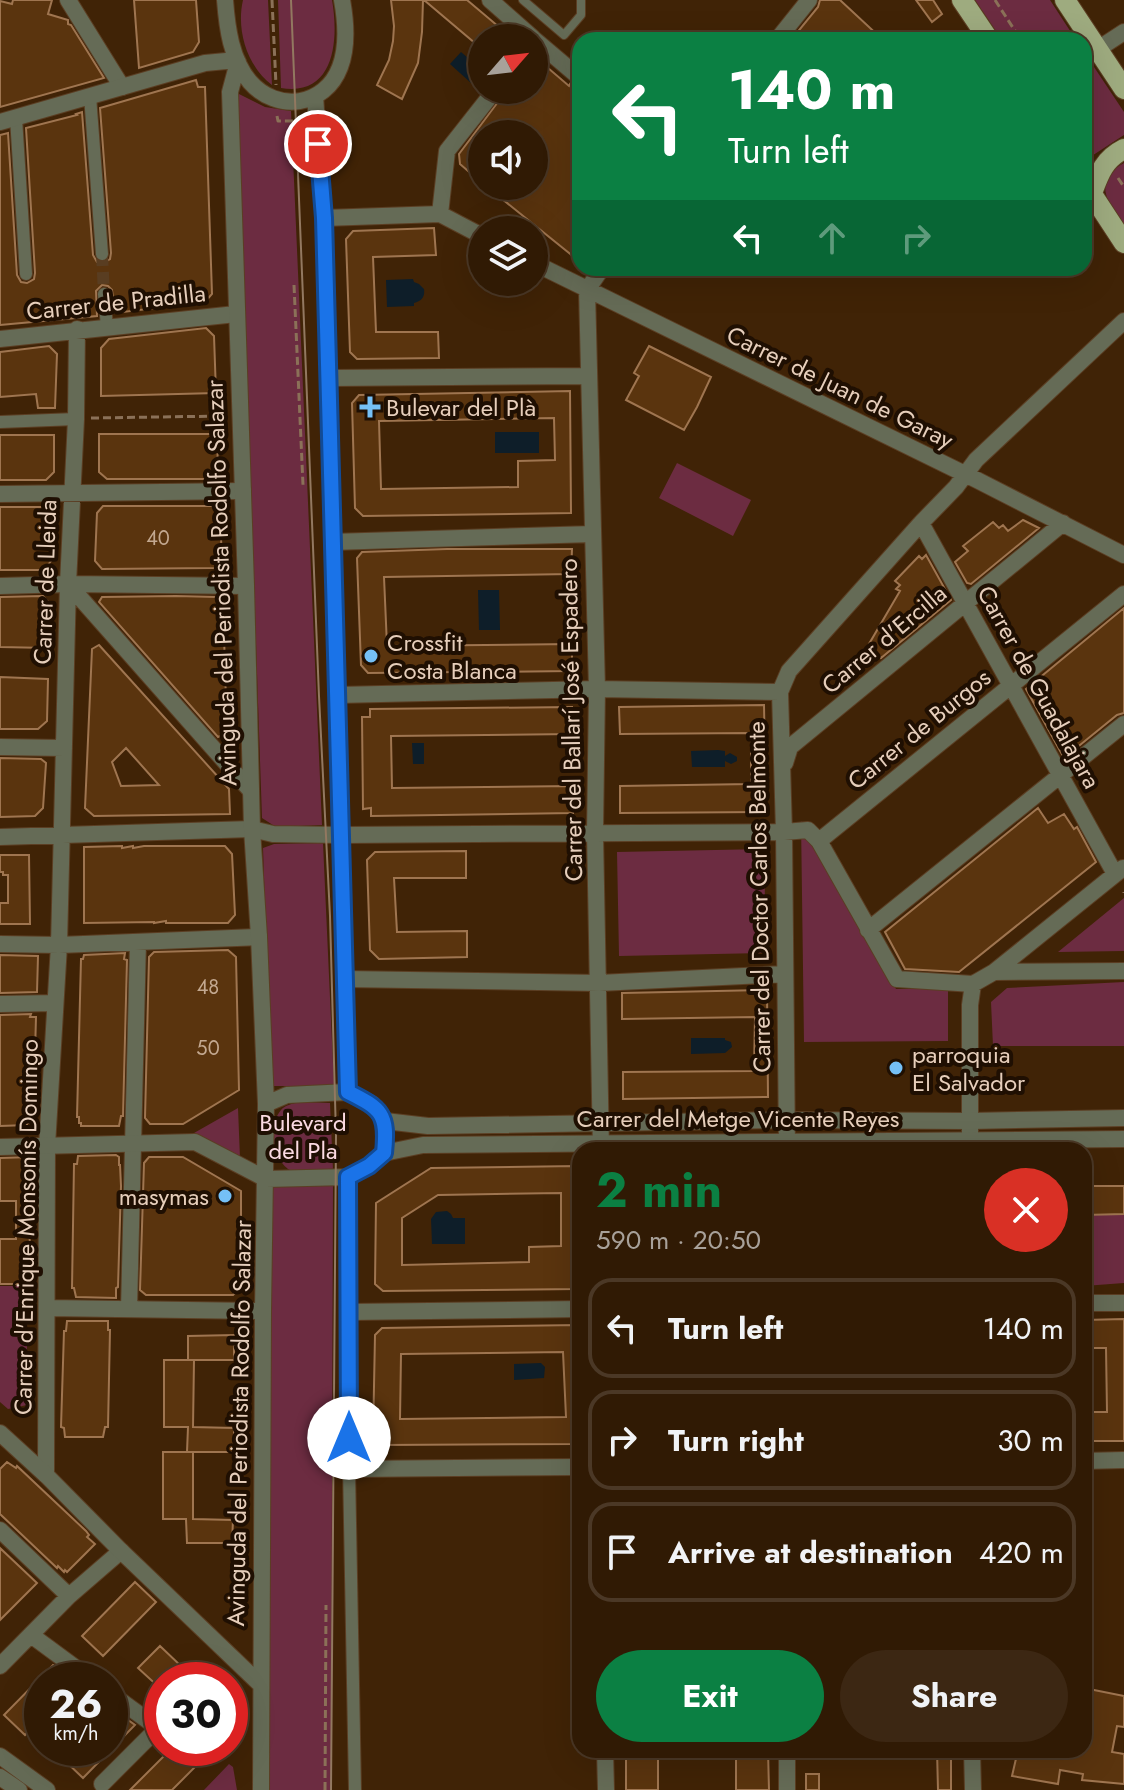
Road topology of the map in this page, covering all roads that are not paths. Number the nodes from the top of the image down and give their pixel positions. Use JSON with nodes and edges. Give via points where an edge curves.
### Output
{"nodes":[{"id":1,"x":68,"y":0,"type":"edge"},
{"id":2,"x":225,"y":0,"type":"edge"},
{"id":3,"x":356,"y":0,"type":"edge"},
{"id":4,"x":490,"y":0,"type":"edge"},
{"id":5,"x":523,"y":0,"type":"edge"},
{"id":6,"x":581,"y":0,"type":"edge"},
{"id":7,"x":809,"y":0,"type":"edge"},
{"id":8,"x":962,"y":0,"type":"edge"},
{"id":9,"x":1065,"y":0,"type":"edge"},
{"id":10,"x":343,"y":8,"type":"edge"},
{"id":11,"x":546,"y":21,"type":"junction"},
{"id":12,"x":517,"y":24,"type":"edge"},
{"id":13,"x":544,"y":24,"type":"edge"},
{"id":14,"x":783,"y":32,"type":"edge"},
{"id":15,"x":984,"y":32,"type":"edge"},
{"id":16,"x":1087,"y":32,"type":"edge"},
{"id":17,"x":1124,"y":32,"type":"edge"},
{"id":18,"x":1092,"y":40,"type":"edge"},
{"id":19,"x":1098,"y":49,"type":"junction"},
{"id":20,"x":548,"y":51,"type":"edge"},
{"id":21,"x":238,"y":61,"type":"junction"},
{"id":22,"x":572,"y":71,"type":"edge"},
{"id":23,"x":122,"y":87,"type":"junction"},
{"id":24,"x":1124,"y":89,"type":"edge"},
{"id":25,"x":90,"y":96,"type":"junction"},
{"id":26,"x":315,"y":96,"type":"junction"},
{"id":27,"x":484,"y":104,"type":"edge"},
{"id":28,"x":8,"y":120,"type":"edge"},
{"id":29,"x":1124,"y":149,"type":"edge"},
{"id":30,"x":1092,"y":182,"type":"edge"},
{"id":31,"x":1092,"y":194,"type":"edge"},
{"id":32,"x":440,"y":214,"type":"junction"},
{"id":33,"x":324,"y":218,"type":"junction"},
{"id":34,"x":468,"y":229,"type":"edge"},
{"id":35,"x":1124,"y":243,"type":"edge"},
{"id":36,"x":102,"y":254,"type":"tunnel mouth"},
{"id":37,"x":548,"y":270,"type":"edge"},
{"id":38,"x":26,"y":274,"type":"dead end"},
{"id":39,"x":597,"y":276,"type":"edge"},
{"id":40,"x":587,"y":290,"type":"junction"},
{"id":41,"x":104,"y":294,"type":"tunnel mouth"},
{"id":42,"x":236,"y":314,"type":"junction"},
{"id":43,"x":1124,"y":321,"type":"edge"},
{"id":44,"x":107,"y":327,"type":"junction"},
{"id":45,"x":77,"y":329,"type":"junction"},
{"id":46,"x":0,"y":339,"type":"edge"},
{"id":47,"x":588,"y":376,"type":"junction"},
{"id":48,"x":328,"y":378,"type":"junction"},
{"id":49,"x":76,"y":419,"type":"junction"},
{"id":50,"x":0,"y":422,"type":"edge"},
{"id":51,"x":965,"y":475,"type":"junction"},
{"id":52,"x":243,"y":491,"type":"junction"},
{"id":53,"x":73,"y":493,"type":"junction"},
{"id":54,"x":0,"y":494,"type":"edge"},
{"id":55,"x":921,"y":523,"type":"junction"},
{"id":56,"x":1063,"y":523,"type":"junction"},
{"id":57,"x":593,"y":534,"type":"junction"},
{"id":58,"x":332,"y":542,"type":"junction"},
{"id":59,"x":1124,"y":555,"type":"edge"},
{"id":60,"x":68,"y":584,"type":"junction"},
{"id":61,"x":0,"y":586,"type":"edge"},
{"id":62,"x":246,"y":586,"type":"junction"},
{"id":63,"x":1124,"y":594,"type":"edge"},
{"id":64,"x":965,"y":602,"type":"junction"},
{"id":65,"x":1011,"y":686,"type":"junction"},
{"id":66,"x":597,"y":689,"type":"junction"},
{"id":67,"x":780,"y":692,"type":"junction"},
{"id":68,"x":338,"y":695,"type":"junction"},
{"id":69,"x":1124,"y":724,"type":"edge"},
{"id":70,"x":0,"y":747,"type":"edge"},
{"id":71,"x":64,"y":748,"type":"junction"},
{"id":72,"x":783,"y":768,"type":"junction"},
{"id":73,"x":1060,"y":775,"type":"junction"},
{"id":74,"x":251,"y":791,"type":"junction"},
{"id":75,"x":252,"y":829,"type":"junction"},
{"id":76,"x":784,"y":832,"type":"junction"},
{"id":77,"x":595,"y":833,"type":"junction"},
{"id":78,"x":341,"y":835,"type":"junction"},
{"id":79,"x":62,"y":836,"type":"junction"},
{"id":80,"x":0,"y":837,"type":"edge"},
{"id":81,"x":819,"y":841,"type":"junction"},
{"id":82,"x":1120,"y":871,"type":"edge"},
{"id":83,"x":868,"y":930,"type":"junction"},
{"id":84,"x":259,"y":937,"type":"junction"},
{"id":85,"x":138,"y":942,"type":"junction"},
{"id":86,"x":0,"y":944,"type":"edge"},
{"id":87,"x":59,"y":945,"type":"junction"},
{"id":88,"x":1124,"y":971,"type":"edge"},
{"id":89,"x":994,"y":972,"type":"junction"},
{"id":90,"x":784,"y":974,"type":"junction"},
{"id":91,"x":344,"y":979,"type":"junction"},
{"id":92,"x":599,"y":983,"type":"junction"},
{"id":93,"x":973,"y":984,"type":"junction"},
{"id":94,"x":55,"y":1003,"type":"junction"},
{"id":95,"x":0,"y":1004,"type":"edge"},
{"id":96,"x":348,"y":1092,"type":"junction"},
{"id":97,"x":266,"y":1104,"type":"junction"},
{"id":98,"x":1124,"y":1118,"type":"edge"},
{"id":99,"x":786,"y":1120,"type":"junction"},
{"id":100,"x":385,"y":1121,"type":"junction"},
{"id":101,"x":970,"y":1121,"type":"junction"},
{"id":102,"x":601,"y":1123,"type":"junction"},
{"id":103,"x":1124,"y":1139,"type":"edge"},
{"id":104,"x":601,"y":1142,"type":"edge"},
{"id":105,"x":787,"y":1142,"type":"edge"},
{"id":106,"x":970,"y":1142,"type":"edge"},
{"id":107,"x":1047,"y":1142,"type":"edge"},
{"id":108,"x":133,"y":1144,"type":"junction"},
{"id":109,"x":47,"y":1146,"type":"junction"},
{"id":110,"x":572,"y":1146,"type":"edge"},
{"id":111,"x":0,"y":1147,"type":"edge"},
{"id":112,"x":384,"y":1153,"type":"junction"},
{"id":113,"x":348,"y":1177,"type":"junction"},
{"id":114,"x":266,"y":1179,"type":"junction"},
{"id":115,"x":1092,"y":1303,"type":"edge"},
{"id":116,"x":1124,"y":1303,"type":"edge"},
{"id":117,"x":47,"y":1308,"type":"junction"},
{"id":118,"x":129,"y":1309,"type":"junction"},
{"id":119,"x":572,"y":1309,"type":"edge"},
{"id":120,"x":263,"y":1311,"type":"junction"},
{"id":121,"x":348,"y":1312,"type":"junction"},
{"id":122,"x":3,"y":1440,"type":"edge"},
{"id":123,"x":1124,"y":1460,"type":"edge"},
{"id":124,"x":1092,"y":1461,"type":"edge"},
{"id":125,"x":572,"y":1467,"type":"edge"},
{"id":126,"x":349,"y":1469,"type":"junction"},
{"id":127,"x":46,"y":1475,"type":"junction"},
{"id":128,"x":0,"y":1530,"type":"edge"},
{"id":129,"x":121,"y":1551,"type":"junction"},
{"id":130,"x":69,"y":1596,"type":"junction"},
{"id":131,"x":31,"y":1635,"type":"junction"},
{"id":132,"x":68,"y":1662,"type":"edge"},
{"id":133,"x":0,"y":1666,"type":"edge"},
{"id":134,"x":261,"y":1685,"type":"junction"},
{"id":135,"x":144,"y":1744,"type":"edge"},
{"id":136,"x":0,"y":1756,"type":"edge"},
{"id":137,"x":605,"y":1758,"type":"edge"},
{"id":138,"x":787,"y":1758,"type":"edge"},
{"id":139,"x":972,"y":1758,"type":"edge"},
{"id":140,"x":0,"y":1777,"type":"edge"},
{"id":141,"x":102,"y":1784,"type":"dead end"},
{"id":142,"x":19,"y":1790,"type":"edge"},
{"id":143,"x":47,"y":1790,"type":"edge"},
{"id":144,"x":261,"y":1790,"type":"edge"},
{"id":145,"x":355,"y":1790,"type":"edge"},
{"id":146,"x":606,"y":1790,"type":"edge"},
{"id":147,"x":787,"y":1790,"type":"edge"},
{"id":148,"x":973,"y":1790,"type":"edge"}],
"edges":[{"from":1,"to":23,"type":"street"},
{"from":2,"to":21,"type":"street"},
{"from":3,"to":10,"type":"street"},
{"from":4,"to":12,"type":"street"},
{"from":5,"to":11,"type":"lane"},
{"from":6,"to":11,"type":"lane","via":[[581,15],[564,35]]},
{"from":7,"to":14,"type":"street"},
{"from":8,"to":15,"type":"main road"},
{"from":9,"to":16,"type":"main road"},
{"from":10,"to":26,"type":"street","via":[[346,39],[340,67]]},
{"from":11,"to":13,"type":"lane"},
{"from":17,"to":19,"type":"street"},
{"from":18,"to":19,"type":"main road"},
{"from":19,"to":24,"type":"main road"},
{"from":20,"to":22,"type":"street"},
{"from":21,"to":23,"type":"street","via":[[205,63]]},
{"from":21,"to":26,"type":"street","via":[[261,92],[295,103]]},
{"from":21,"to":42,"type":"street","name":"Avinguda del Periodista Rodolfo Salazar","via":[[230,92]]},
{"from":23,"to":25,"type":"street"},
{"from":25,"to":28,"type":"street"},
{"from":25,"to":36,"type":"street"},
{"from":26,"to":33,"type":"street"},
{"from":27,"to":32,"type":"street","via":[[447,151]]},
{"from":28,"to":38,"type":"street"},
{"from":29,"to":30,"type":"main road"},
{"from":31,"to":35,"type":"main road"},
{"from":32,"to":33,"type":"street"},
{"from":32,"to":34,"type":"street"},
{"from":33,"to":48,"type":"street"},
{"from":37,"to":40,"type":"street","name":"Carrer de Juan de Garay"},
{"from":39,"to":40,"type":"street"},
{"from":40,"to":47,"type":"street","name":"Carrer del Ballarí José Espadero"},
{"from":40,"to":51,"type":"street","name":"Carrer de Juan de Garay"},
{"from":41,"to":44,"type":"street"},
{"from":42,"to":44,"type":"street","name":"Carrer de Pradilla"},
{"from":42,"to":52,"type":"street","name":"Avinguda del Periodista Rodolfo Salazar"},
{"from":43,"to":51,"type":"street"},
{"from":44,"to":45,"type":"street","name":"Carrer de Pradilla"},
{"from":45,"to":46,"type":"street","name":"Carrer de Pradilla"},
{"from":45,"to":49,"type":"street","name":"Carrer de Lleida"},
{"from":47,"to":48,"type":"street"},
{"from":47,"to":57,"type":"street","name":"Carrer del Ballarí José Espadero"},
{"from":48,"to":58,"type":"street"},
{"from":49,"to":50,"type":"street"},
{"from":49,"to":53,"type":"street","name":"Carrer de Lleida"},
{"from":51,"to":55,"type":"street"},
{"from":51,"to":56,"type":"street","name":"Carrer de Juan de Garay"},
{"from":52,"to":53,"type":"street"},
{"from":52,"to":62,"type":"street","name":"Avinguda del Periodista Rodolfo Salazar"},
{"from":53,"to":54,"type":"street"},
{"from":53,"to":60,"type":"street","name":"Carrer de Lleida"},
{"from":55,"to":64,"type":"street","name":"Carrer de Guadalajara"},
{"from":55,"to":67,"type":"street","via":[[789,671]]},
{"from":56,"to":59,"type":"street","name":"Carrer de Juan de Garay"},
{"from":56,"to":64,"type":"street","name":"Carrer d'Ercilla"},
{"from":57,"to":58,"type":"street"},
{"from":57,"to":66,"type":"street","name":"Carrer del Ballarí José Espadero"},
{"from":58,"to":68,"type":"street"},
{"from":60,"to":61,"type":"street"},
{"from":60,"to":62,"type":"street"},
{"from":60,"to":71,"type":"street","name":"Carrer de Lleida"},
{"from":60,"to":74,"type":"street"},
{"from":62,"to":74,"type":"street","name":"Avinguda del Periodista Rodolfo Salazar"},
{"from":63,"to":65,"type":"street","name":"Carrer de Burgos"},
{"from":64,"to":65,"type":"street","name":"Carrer de Guadalajara"},
{"from":64,"to":72,"type":"street","name":"Carrer d'Ercilla","via":[[790,747]]},
{"from":65,"to":73,"type":"street","name":"Carrer de Guadalajara"},
{"from":65,"to":81,"type":"street","name":"Carrer de Burgos"},
{"from":66,"to":67,"type":"street"},
{"from":66,"to":68,"type":"street"},
{"from":66,"to":77,"type":"street","name":"Carrer del Ballarí José Espadero"},
{"from":67,"to":72,"type":"street","name":"Carrer del Doctor Carlos Belmonte"},
{"from":68,"to":78,"type":"street"},
{"from":69,"to":73,"type":"street"},
{"from":70,"to":71,"type":"street"},
{"from":71,"to":79,"type":"street","name":"Carrer de Lleida"},
{"from":72,"to":76,"type":"street","name":"Carrer del Doctor Carlos Belmonte"},
{"from":73,"to":82,"type":"street","name":"Carrer de Guadalajara"},
{"from":73,"to":83,"type":"street"},
{"from":74,"to":75,"type":"street","name":"Avinguda del Periodista Rodolfo Salazar"},
{"from":75,"to":78,"type":"street"},
{"from":75,"to":79,"type":"street"},
{"from":75,"to":84,"type":"street","name":"Avinguda del Periodista Rodolfo Salazar"},
{"from":76,"to":77,"type":"street"},
{"from":76,"to":81,"type":"street","via":[[808,830]]},
{"from":76,"to":90,"type":"street","name":"Carrer del Doctor Carlos Belmonte"},
{"from":77,"to":78,"type":"street"},
{"from":77,"to":92,"type":"street","name":"Carrer del Ballarí José Espadero"},
{"from":78,"to":91,"type":"street"},
{"from":79,"to":80,"type":"street"},
{"from":79,"to":87,"type":"street","name":"Carrer d'Enrique Monsonís Domingo"},
{"from":81,"to":83,"type":"street"},
{"from":82,"to":89,"type":"street"},
{"from":83,"to":93,"type":"street","via":[[897,979]]},
{"from":84,"to":85,"type":"street"},
{"from":84,"to":97,"type":"street","name":"Avinguda del Periodista Rodolfo Salazar"},
{"from":85,"to":87,"type":"street"},
{"from":85,"to":108,"type":"street"},
{"from":86,"to":87,"type":"street"},
{"from":87,"to":94,"type":"street","name":"Carrer d'Enrique Monsonís Domingo"},
{"from":88,"to":89,"type":"street"},
{"from":89,"to":93,"type":"street"},
{"from":90,"to":92,"type":"street"},
{"from":90,"to":99,"type":"street","name":"Carrer del Doctor Carlos Belmonte"},
{"from":91,"to":92,"type":"street"},
{"from":91,"to":96,"type":"street"},
{"from":92,"to":102,"type":"street","name":"Carrer del Ballarí José Espadero"},
{"from":93,"to":101,"type":"street"},
{"from":94,"to":95,"type":"street"},
{"from":94,"to":109,"type":"street","name":"Carrer d'Enrique Monsonís Domingo"},
{"from":96,"to":97,"type":"street","via":[[287,1095]]},
{"from":96,"to":100,"type":"street","via":[[372,1104]]},
{"from":97,"to":114,"type":"street","name":"Avinguda del Periodista Rodolfo Salazar"},
{"from":98,"to":101,"type":"street","name":"Carrer del Metge Vicente Reyes"},
{"from":99,"to":101,"type":"street","name":"Carrer del Metge Vicente Reyes"},
{"from":99,"to":102,"type":"street","name":"Carrer del Metge Vicente Reyes"},
{"from":99,"to":105,"type":"street","name":"Carrer del Doctor Carlos Belmonte"},
{"from":100,"to":102,"type":"street","name":"Carrer del Metge Vicente Reyes","via":[[428,1126]]},
{"from":100,"to":112,"type":"street"},
{"from":101,"to":106,"type":"street"},
{"from":102,"to":104,"type":"street","name":"Carrer del Ballarí José Espadero"},
{"from":103,"to":107,"type":"street","name":"Carrer del Metge Vicente Reyes"},
{"from":108,"to":109,"type":"street"},
{"from":108,"to":114,"type":"street","via":[[195,1142]]},
{"from":108,"to":118,"type":"street"},
{"from":109,"to":111,"type":"street"},
{"from":109,"to":117,"type":"street","name":"Carrer d'Enrique Monsonís Domingo"},
{"from":110,"to":112,"type":"street","name":"Carrer del Metge Vicente Reyes","via":[[423,1145]]},
{"from":112,"to":113,"type":"street"},
{"from":113,"to":114,"type":"street"},
{"from":113,"to":121,"type":"street"},
{"from":114,"to":120,"type":"street","name":"Avinguda del Periodista Rodolfo Salazar"},
{"from":115,"to":116,"type":"street"},
{"from":117,"to":118,"type":"street"},
{"from":117,"to":127,"type":"street","name":"Carrer d'Enrique Monsonís Domingo"},
{"from":118,"to":120,"type":"street"},
{"from":119,"to":121,"type":"street"},
{"from":120,"to":134,"type":"street","name":"Avinguda del Periodista Rodolfo Salazar"},
{"from":121,"to":126,"type":"street"},
{"from":122,"to":127,"type":"street"},
{"from":123,"to":124,"type":"street"},
{"from":125,"to":126,"type":"street"},
{"from":126,"to":145,"type":"street"},
{"from":127,"to":129,"type":"street"},
{"from":128,"to":130,"type":"street"},
{"from":129,"to":130,"type":"street"},
{"from":129,"to":134,"type":"street"},
{"from":130,"to":131,"type":"street"},
{"from":131,"to":132,"type":"street"},
{"from":131,"to":133,"type":"street"},
{"from":134,"to":144,"type":"street","name":"Avinguda del Periodista Rodolfo Salazar"},
{"from":135,"to":141,"type":"street"},
{"from":136,"to":143,"type":"street"},
{"from":137,"to":146,"type":"street"},
{"from":138,"to":147,"type":"street"},
{"from":139,"to":148,"type":"street"},
{"from":140,"to":142,"type":"street"}]}
